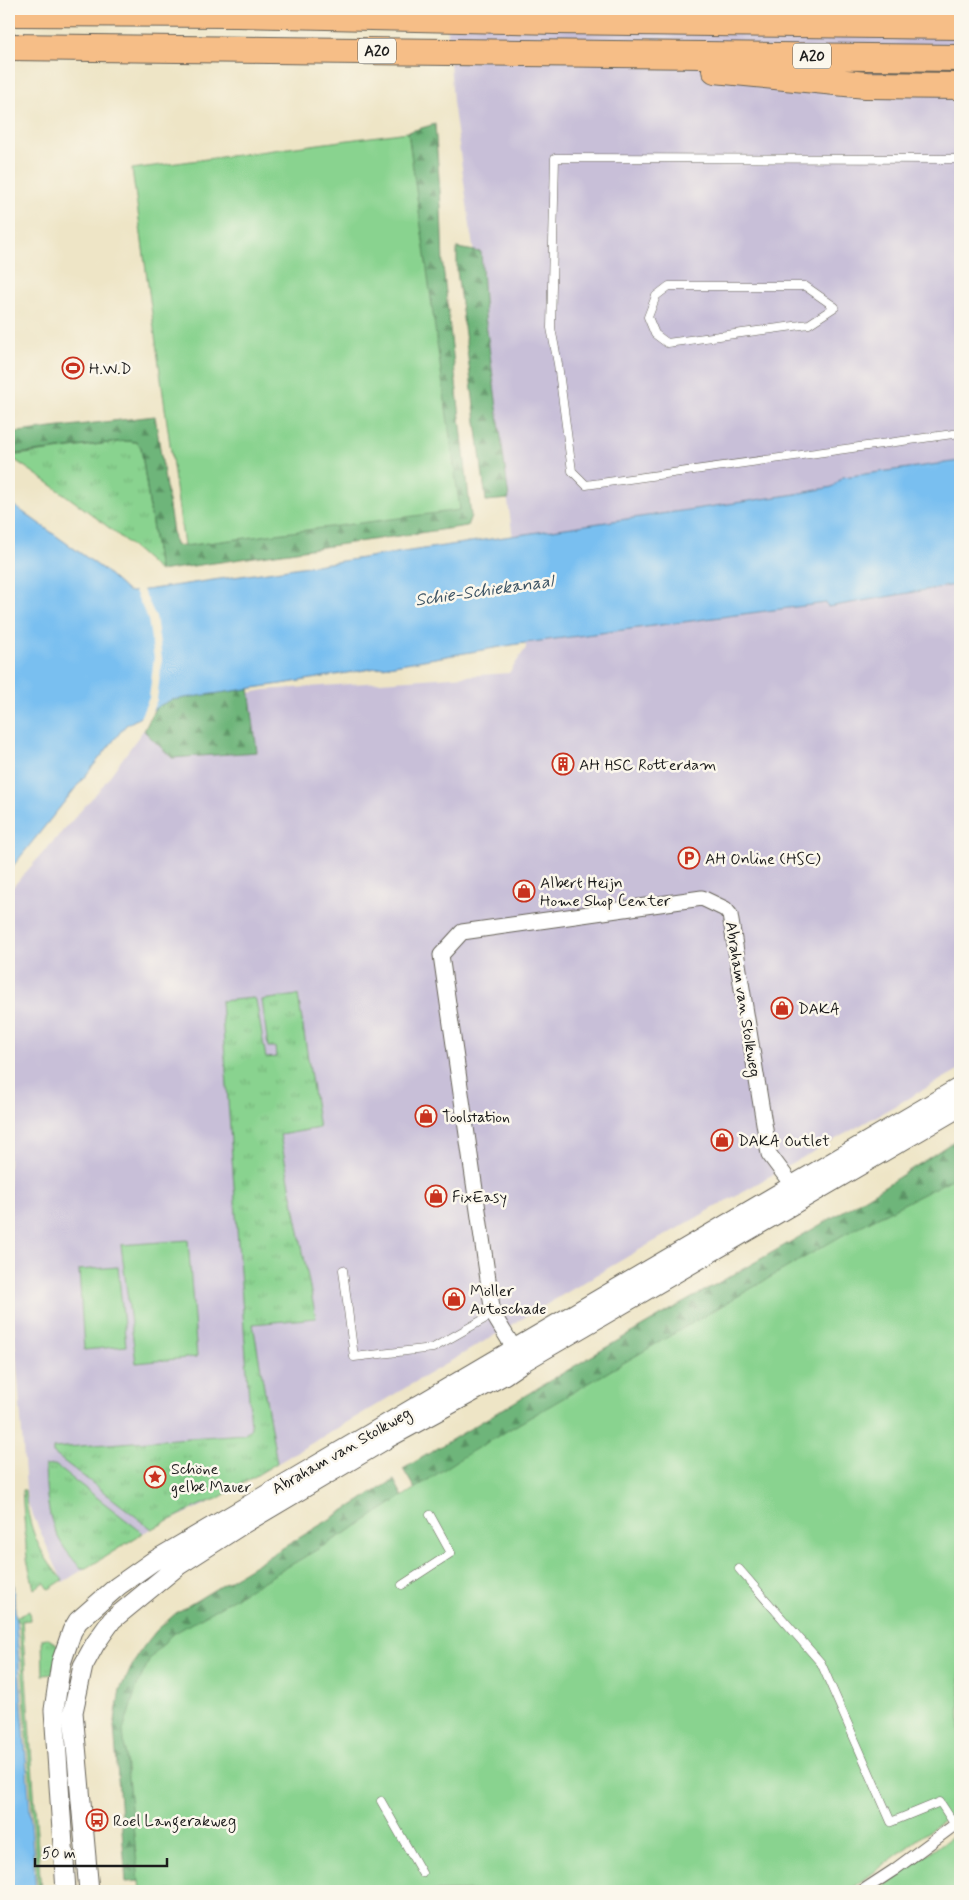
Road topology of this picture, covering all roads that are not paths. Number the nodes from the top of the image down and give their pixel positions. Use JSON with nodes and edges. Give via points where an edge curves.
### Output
{"nodes":[{"id":1,"x":432,"y":9,"type":"edge"},
{"id":2,"x":9,"y":13,"type":"edge"},
{"id":3,"x":355,"y":16,"type":"junction"},
{"id":4,"x":960,"y":26,"type":"edge"},
{"id":5,"x":9,"y":48,"type":"edge"},
{"id":6,"x":550,"y":54,"type":"junction"},
{"id":7,"x":960,"y":58,"type":"edge"},
{"id":8,"x":960,"y":86,"type":"edge"},
{"id":9,"x":960,"y":159,"type":"edge"},
{"id":10,"x":835,"y":306,"type":"joint"},
{"id":11,"x":960,"y":432,"type":"edge"},
{"id":12,"x":960,"y":1087,"type":"edge"},
{"id":13,"x":960,"y":1107,"type":"edge"},
{"id":14,"x":797,"y":1192,"type":"junction"},
{"id":15,"x":344,"y":1270,"type":"dead end"},
{"id":16,"x":493,"y":1314,"type":"junction"},
{"id":17,"x":518,"y":1356,"type":"junction"},
{"id":18,"x":430,"y":1515,"type":"dead end"},
{"id":19,"x":740,"y":1569,"type":"dead end"},
{"id":20,"x":402,"y":1584,"type":"dead end"},
{"id":21,"x":381,"y":1801,"type":"dead end"},
{"id":22,"x":957,"y":1823,"type":"edge"},
{"id":23,"x":422,"y":1873,"type":"dead end"},
{"id":24,"x":66,"y":1891,"type":"edge"},
{"id":25,"x":89,"y":1891,"type":"edge"},
{"id":26,"x":862,"y":1891,"type":"edge"}],
"edges":[{"from":1,"to":3,"type":"highway"},
{"from":2,"to":3,"type":"highway","number":"A20"},
{"from":3,"to":4,"type":"highway","number":"A20"},
{"from":5,"to":6,"type":"highway","number":"A20"},
{"from":6,"to":7,"type":"highway","number":"A20"},
{"from":6,"to":8,"type":"highway","number":"A20","via":[[866,85]]},
{"from":9,"to":11,"type":"lane","via":[[555,158],[551,328],[572,471],[586,485]]},
{"from":10,"to":10,"type":"lane","via":[[805,286],[669,286],[656,296],[648,317],[655,334],[667,343],[809,324]]},
{"from":12,"to":14,"type":"street","name":"Abraham van Stolkweg"},
{"from":13,"to":14,"type":"street","name":"Abraham van Stolkweg"},
{"from":14,"to":16,"type":"street","name":"Abraham van Stolkweg","via":[[769,1154],[730,914],[725,909],[702,898],[462,932],[441,956]]},
{"from":14,"to":17,"type":"street","name":"Abraham van Stolkweg"},
{"from":15,"to":16,"type":"lane","via":[[354,1357],[433,1348]]},
{"from":16,"to":17,"type":"street","name":"Abraham van Stolkweg"},
{"from":17,"to":24,"type":"street","name":"Abraham van Stolkweg","via":[[152,1562],[78,1621],[61,1663],[54,1710]]},
{"from":17,"to":25,"type":"street","name":"Abraham van Stolkweg","via":[[504,1375],[388,1438],[243,1524],[180,1565],[112,1620],[83,1666],[73,1712]]},
{"from":18,"to":20,"type":"lane","via":[[451,1553]]},
{"from":19,"to":22,"type":"lane","via":[[821,1663],[891,1822],[940,1802]]},
{"from":21,"to":23,"type":"lane"},
{"from":22,"to":26,"type":"street"}]}
